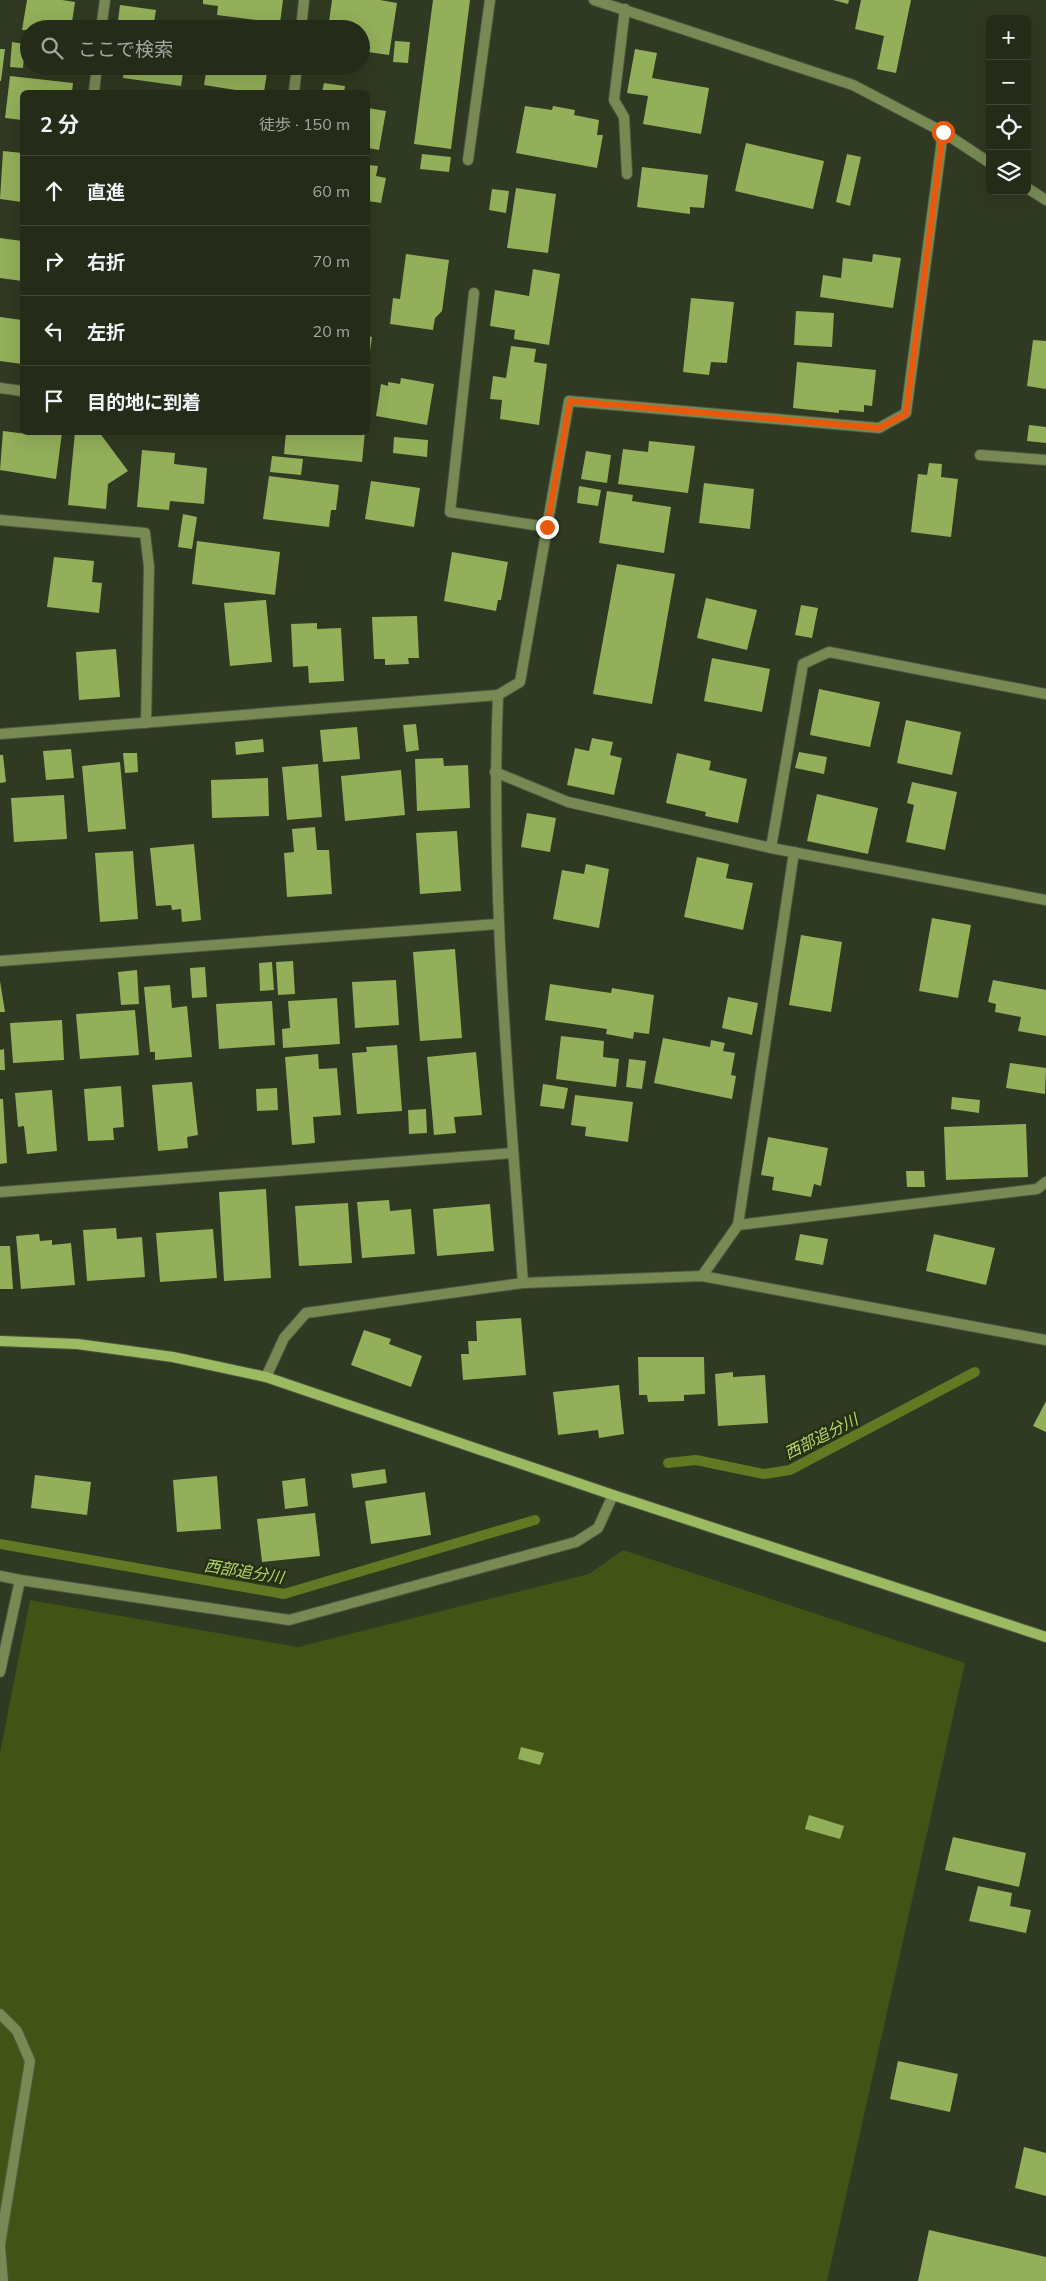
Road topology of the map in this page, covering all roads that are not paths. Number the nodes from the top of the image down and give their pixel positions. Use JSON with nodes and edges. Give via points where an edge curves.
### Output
{"nodes":[{"id":1,"x":105,"y":0,"type":"edge"},
{"id":2,"x":304,"y":0,"type":"edge"},
{"id":3,"x":490,"y":0,"type":"edge"},
{"id":4,"x":594,"y":0,"type":"edge"},
{"id":5,"x":626,"y":9,"type":"junction"},
{"id":6,"x":102,"y":20,"type":"edge"},
{"id":7,"x":302,"y":20,"type":"edge"},
{"id":8,"x":96,"y":75,"type":"edge"},
{"id":9,"x":296,"y":75,"type":"edge"},
{"id":10,"x":94,"y":90,"type":"edge"},
{"id":11,"x":294,"y":90,"type":"edge"},
{"id":12,"x":943,"y":132,"type":"junction"},
{"id":13,"x":468,"y":160,"type":"dead end"},
{"id":14,"x":986,"y":160,"type":"edge"},
{"id":15,"x":627,"y":174,"type":"dead end"},
{"id":16,"x":1031,"y":191,"type":"edge"},
{"id":17,"x":1046,"y":200,"type":"edge"},
{"id":18,"x":474,"y":293,"type":"dead end"},
{"id":19,"x":0,"y":388,"type":"edge"},
{"id":20,"x":20,"y":391,"type":"edge"},
{"id":21,"x":980,"y":455,"type":"dead end"},
{"id":22,"x":1046,"y":460,"type":"edge"},
{"id":23,"x":0,"y":520,"type":"edge"},
{"id":24,"x":547,"y":527,"type":"junction"},
{"id":25,"x":1046,"y":694,"type":"edge"},
{"id":26,"x":498,"y":695,"type":"junction"},
{"id":27,"x":146,"y":723,"type":"junction"},
{"id":28,"x":0,"y":734,"type":"edge"},
{"id":29,"x":495,"y":772,"type":"junction"},
{"id":30,"x":771,"y":848,"type":"junction"},
{"id":31,"x":794,"y":852,"type":"junction"},
{"id":32,"x":1046,"y":900,"type":"edge"},
{"id":33,"x":498,"y":924,"type":"junction"},
{"id":34,"x":0,"y":961,"type":"edge"},
{"id":35,"x":514,"y":1153,"type":"junction"},
{"id":36,"x":1046,"y":1182,"type":"edge"},
{"id":37,"x":0,"y":1192,"type":"edge"},
{"id":38,"x":738,"y":1225,"type":"junction"},
{"id":39,"x":702,"y":1276,"type":"junction"},
{"id":40,"x":523,"y":1283,"type":"junction"},
{"id":41,"x":1046,"y":1340,"type":"edge"},
{"id":42,"x":0,"y":1341,"type":"edge"},
{"id":43,"x":266,"y":1377,"type":"junction"},
{"id":44,"x":613,"y":1496,"type":"junction"},
{"id":45,"x":0,"y":1576,"type":"edge"},
{"id":46,"x":20,"y":1580,"type":"junction"},
{"id":47,"x":1046,"y":1637,"type":"edge"},
{"id":48,"x":0,"y":1672,"type":"edge"},
{"id":49,"x":0,"y":2014,"type":"edge"},
{"id":50,"x":0,"y":2246,"type":"edge"},
{"id":51,"x":3,"y":2281,"type":"edge"}],
"edges":[{"from":1,"to":6,"type":"street"},
{"from":2,"to":7,"type":"street"},
{"from":3,"to":13,"type":"street"},
{"from":4,"to":5,"type":"street"},
{"from":5,"to":12,"type":"street","via":[[853,85]]},
{"from":5,"to":15,"type":"street","via":[[614,100],[624,117]]},
{"from":8,"to":10,"type":"street"},
{"from":9,"to":11,"type":"street"},
{"from":12,"to":14,"type":"street"},
{"from":12,"to":24,"type":"street","via":[[906,414],[879,428],[570,401]]},
{"from":16,"to":17,"type":"street"},
{"from":18,"to":24,"type":"street","via":[[450,512]]},
{"from":19,"to":20,"type":"street"},
{"from":21,"to":22,"type":"street"},
{"from":23,"to":27,"type":"street","via":[[145,533],[149,567]]},
{"from":24,"to":26,"type":"street","via":[[520,682]]},
{"from":25,"to":30,"type":"street","via":[[829,652],[804,664]]},
{"from":26,"to":27,"type":"street"},
{"from":26,"to":29,"type":"street"},
{"from":27,"to":28,"type":"street"},
{"from":29,"to":30,"type":"street","via":[[568,802]]},
{"from":29,"to":33,"type":"street"},
{"from":30,"to":31,"type":"street"},
{"from":31,"to":32,"type":"street"},
{"from":31,"to":38,"type":"street"},
{"from":33,"to":34,"type":"street"},
{"from":33,"to":35,"type":"street"},
{"from":35,"to":37,"type":"street"},
{"from":35,"to":40,"type":"street"},
{"from":36,"to":38,"type":"street","via":[[1037,1189]]},
{"from":38,"to":39,"type":"street"},
{"from":39,"to":40,"type":"street"},
{"from":39,"to":41,"type":"street"},
{"from":40,"to":43,"type":"street","via":[[306,1313],[284,1338]]},
{"from":42,"to":43,"type":"street","via":[[77,1344],[173,1357]]},
{"from":43,"to":44,"type":"street"},
{"from":44,"to":46,"type":"street","via":[[598,1528],[576,1542],[289,1620]]},
{"from":44,"to":47,"type":"street"},
{"from":45,"to":46,"type":"street"},
{"from":46,"to":48,"type":"street"},
{"from":49,"to":50,"type":"street","via":[[17,2031],[30,2062]]},
{"from":50,"to":51,"type":"street"}]}
